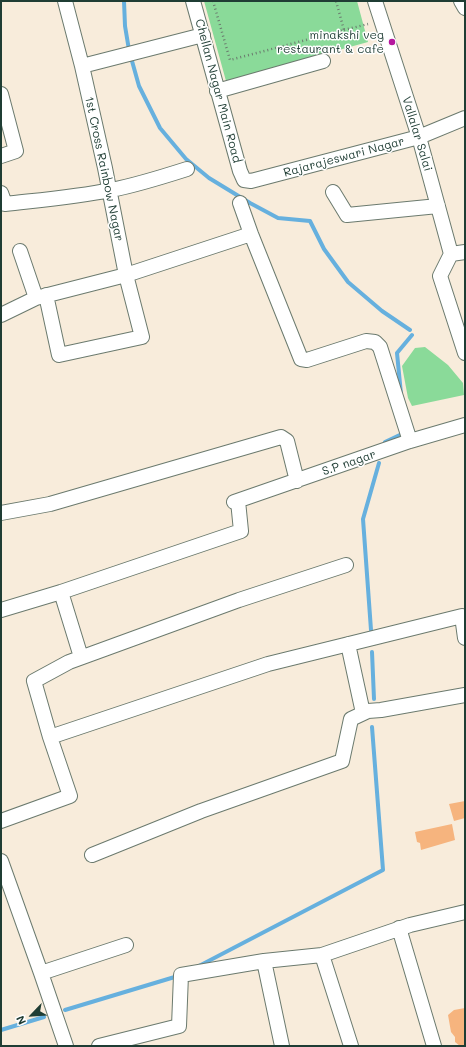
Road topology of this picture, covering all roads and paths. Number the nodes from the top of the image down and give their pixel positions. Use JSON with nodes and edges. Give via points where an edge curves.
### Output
{"nodes":[{"id":1,"x":65,"y":1,"type":"edge"},
{"id":2,"x":193,"y":1,"type":"edge"},
{"id":3,"x":213,"y":1,"type":"edge"},
{"id":4,"x":336,"y":1,"type":"edge"},
{"id":5,"x":375,"y":1,"type":"edge"},
{"id":6,"x":461,"y":1,"type":"edge"},
{"id":7,"x":465,"y":8,"type":"edge"},
{"id":8,"x":382,"y":21,"type":"junction"},
{"id":9,"x":344,"y":30,"type":"junction"},
{"id":10,"x":203,"y":36,"type":"junction"},
{"id":11,"x":323,"y":61,"type":"dead end"},
{"id":12,"x":82,"y":66,"type":"junction"},
{"id":13,"x":217,"y":91,"type":"junction"},
{"id":14,"x":1,"y":94,"type":"edge"},
{"id":15,"x":465,"y":118,"type":"edge"},
{"id":16,"x":419,"y":137,"type":"junction"},
{"id":17,"x":1,"y":156,"type":"edge"},
{"id":18,"x":187,"y":169,"type":"dead end"},
{"id":19,"x":244,"y":180,"type":"joint"},
{"id":20,"x":109,"y":191,"type":"junction"},
{"id":21,"x":333,"y":192,"type":"dead end"},
{"id":22,"x":1,"y":193,"type":"edge"},
{"id":23,"x":240,"y":203,"type":"dead end"},
{"id":24,"x":438,"y":206,"type":"junction"},
{"id":25,"x":251,"y":234,"type":"junction"},
{"id":26,"x":20,"y":251,"type":"dead end"},
{"id":27,"x":458,"y":253,"type":"edge"},
{"id":28,"x":126,"y":275,"type":"junction"},
{"id":29,"x":41,"y":296,"type":"junction"},
{"id":30,"x":458,"y":313,"type":"edge"},
{"id":31,"x":1,"y":315,"type":"edge"},
{"id":32,"x":465,"y":353,"type":"edge"},
{"id":33,"x":465,"y":425,"type":"edge"},
{"id":34,"x":410,"y":442,"type":"junction"},
{"id":35,"x":297,"y":481,"type":"junction"},
{"id":36,"x":1,"y":514,"type":"edge"},
{"id":37,"x":346,"y":566,"type":"dead end"},
{"id":38,"x":61,"y":592,"type":"junction"},
{"id":39,"x":1,"y":610,"type":"edge"},
{"id":40,"x":465,"y":638,"type":"edge"},
{"id":41,"x":348,"y":644,"type":"junction"},
{"id":42,"x":81,"y":657,"type":"junction"},
{"id":43,"x":465,"y":696,"type":"edge"},
{"id":44,"x":363,"y":713,"type":"junction"},
{"id":45,"x":50,"y":737,"type":"junction"},
{"id":46,"x":1,"y":820,"type":"edge"},
{"id":47,"x":92,"y":855,"type":"dead end"},
{"id":48,"x":1,"y":861,"type":"edge"},
{"id":49,"x":465,"y":912,"type":"edge"},
{"id":50,"x":399,"y":928,"type":"junction"},
{"id":51,"x":126,"y":945,"type":"dead end"},
{"id":52,"x":322,"y":955,"type":"junction"},
{"id":53,"x":264,"y":961,"type":"junction"},
{"id":54,"x":41,"y":973,"type":"junction"},
{"id":55,"x":152,"y":1040,"type":"edge"},
{"id":56,"x":66,"y":1046,"type":"edge"},
{"id":57,"x":99,"y":1046,"type":"edge"},
{"id":58,"x":282,"y":1046,"type":"edge"},
{"id":59,"x":351,"y":1046,"type":"edge"},
{"id":60,"x":434,"y":1046,"type":"edge"}],
"edges":[{"from":1,"to":12,"type":"street","name":"1st Cross Rainbow Nagar"},
{"from":2,"to":10,"type":"street","name":"Chellan Nagar Main Road"},
{"from":3,"to":9,"type":"path","via":[[230,60]]},
{"from":4,"to":9,"type":"path"},
{"from":5,"to":8,"type":"street","name":"Vallalar Salai"},
{"from":6,"to":7,"type":"street"},
{"from":8,"to":9,"type":"path"},
{"from":8,"to":16,"type":"street","name":"Vallalar Salai"},
{"from":10,"to":12,"type":"street"},
{"from":10,"to":13,"type":"street","name":"Chellan Nagar Main Road"},
{"from":11,"to":13,"type":"street"},
{"from":12,"to":20,"type":"street","name":"1st Cross Rainbow Nagar"},
{"from":13,"to":19,"type":"street","name":"Chellan Nagar Main Road"},
{"from":14,"to":17,"type":"street","via":[[16,151]]},
{"from":15,"to":16,"type":"street","name":"Rajarajeswari Nagar"},
{"from":16,"to":19,"type":"street","name":"Rajarajeswari Nagar","via":[[251,181]]},
{"from":16,"to":24,"type":"street","name":"Vallalar Salai"},
{"from":18,"to":20,"type":"street"},
{"from":20,"to":22,"type":"street","via":[[5,204]]},
{"from":20,"to":28,"type":"street","name":"1st Cross Rainbow Nagar"},
{"from":21,"to":24,"type":"street","via":[[347,215]]},
{"from":23,"to":25,"type":"street"},
{"from":24,"to":27,"type":"street","name":"Vallalar Salai"},
{"from":25,"to":28,"type":"street"},
{"from":25,"to":34,"type":"street","via":[[302,359],[307,360],[366,341],[375,342],[380,347]]},
{"from":26,"to":29,"type":"street"},
{"from":27,"to":30,"type":"street","via":[[440,276]]},
{"from":28,"to":29,"type":"street"},
{"from":28,"to":29,"type":"street","name":"1st Cross Rainbow Nagar","via":[[142,337],[59,355]]},
{"from":29,"to":31,"type":"street"},
{"from":30,"to":32,"type":"street"},
{"from":33,"to":34,"type":"street","name":"S.P nagar"},
{"from":34,"to":35,"type":"street","name":"S.P nagar"},
{"from":35,"to":36,"type":"street","via":[[287,441],[281,437],[50,504]]},
{"from":35,"to":38,"type":"street","name":"S.P nagar","via":[[236,501],[241,531]]},
{"from":37,"to":42,"type":"street","via":[[239,600]]},
{"from":38,"to":39,"type":"street"},
{"from":38,"to":42,"type":"street"},
{"from":40,"to":41,"type":"street","via":[[462,616]]},
{"from":41,"to":44,"type":"street"},
{"from":41,"to":45,"type":"street","via":[[268,664]]},
{"from":42,"to":45,"type":"street","via":[[34,681]]},
{"from":43,"to":44,"type":"street"},
{"from":44,"to":47,"type":"street","via":[[351,720],[342,761],[201,811]]},
{"from":45,"to":46,"type":"street","via":[[70,796]]},
{"from":48,"to":54,"type":"street"},
{"from":49,"to":50,"type":"street"},
{"from":50,"to":52,"type":"street"},
{"from":50,"to":60,"type":"street"},
{"from":51,"to":54,"type":"street"},
{"from":52,"to":53,"type":"street"},
{"from":52,"to":59,"type":"street"},
{"from":53,"to":55,"type":"street","via":[[180,975],[179,1026]]},
{"from":53,"to":58,"type":"street"},
{"from":54,"to":56,"type":"street"},
{"from":55,"to":57,"type":"street"}]}
